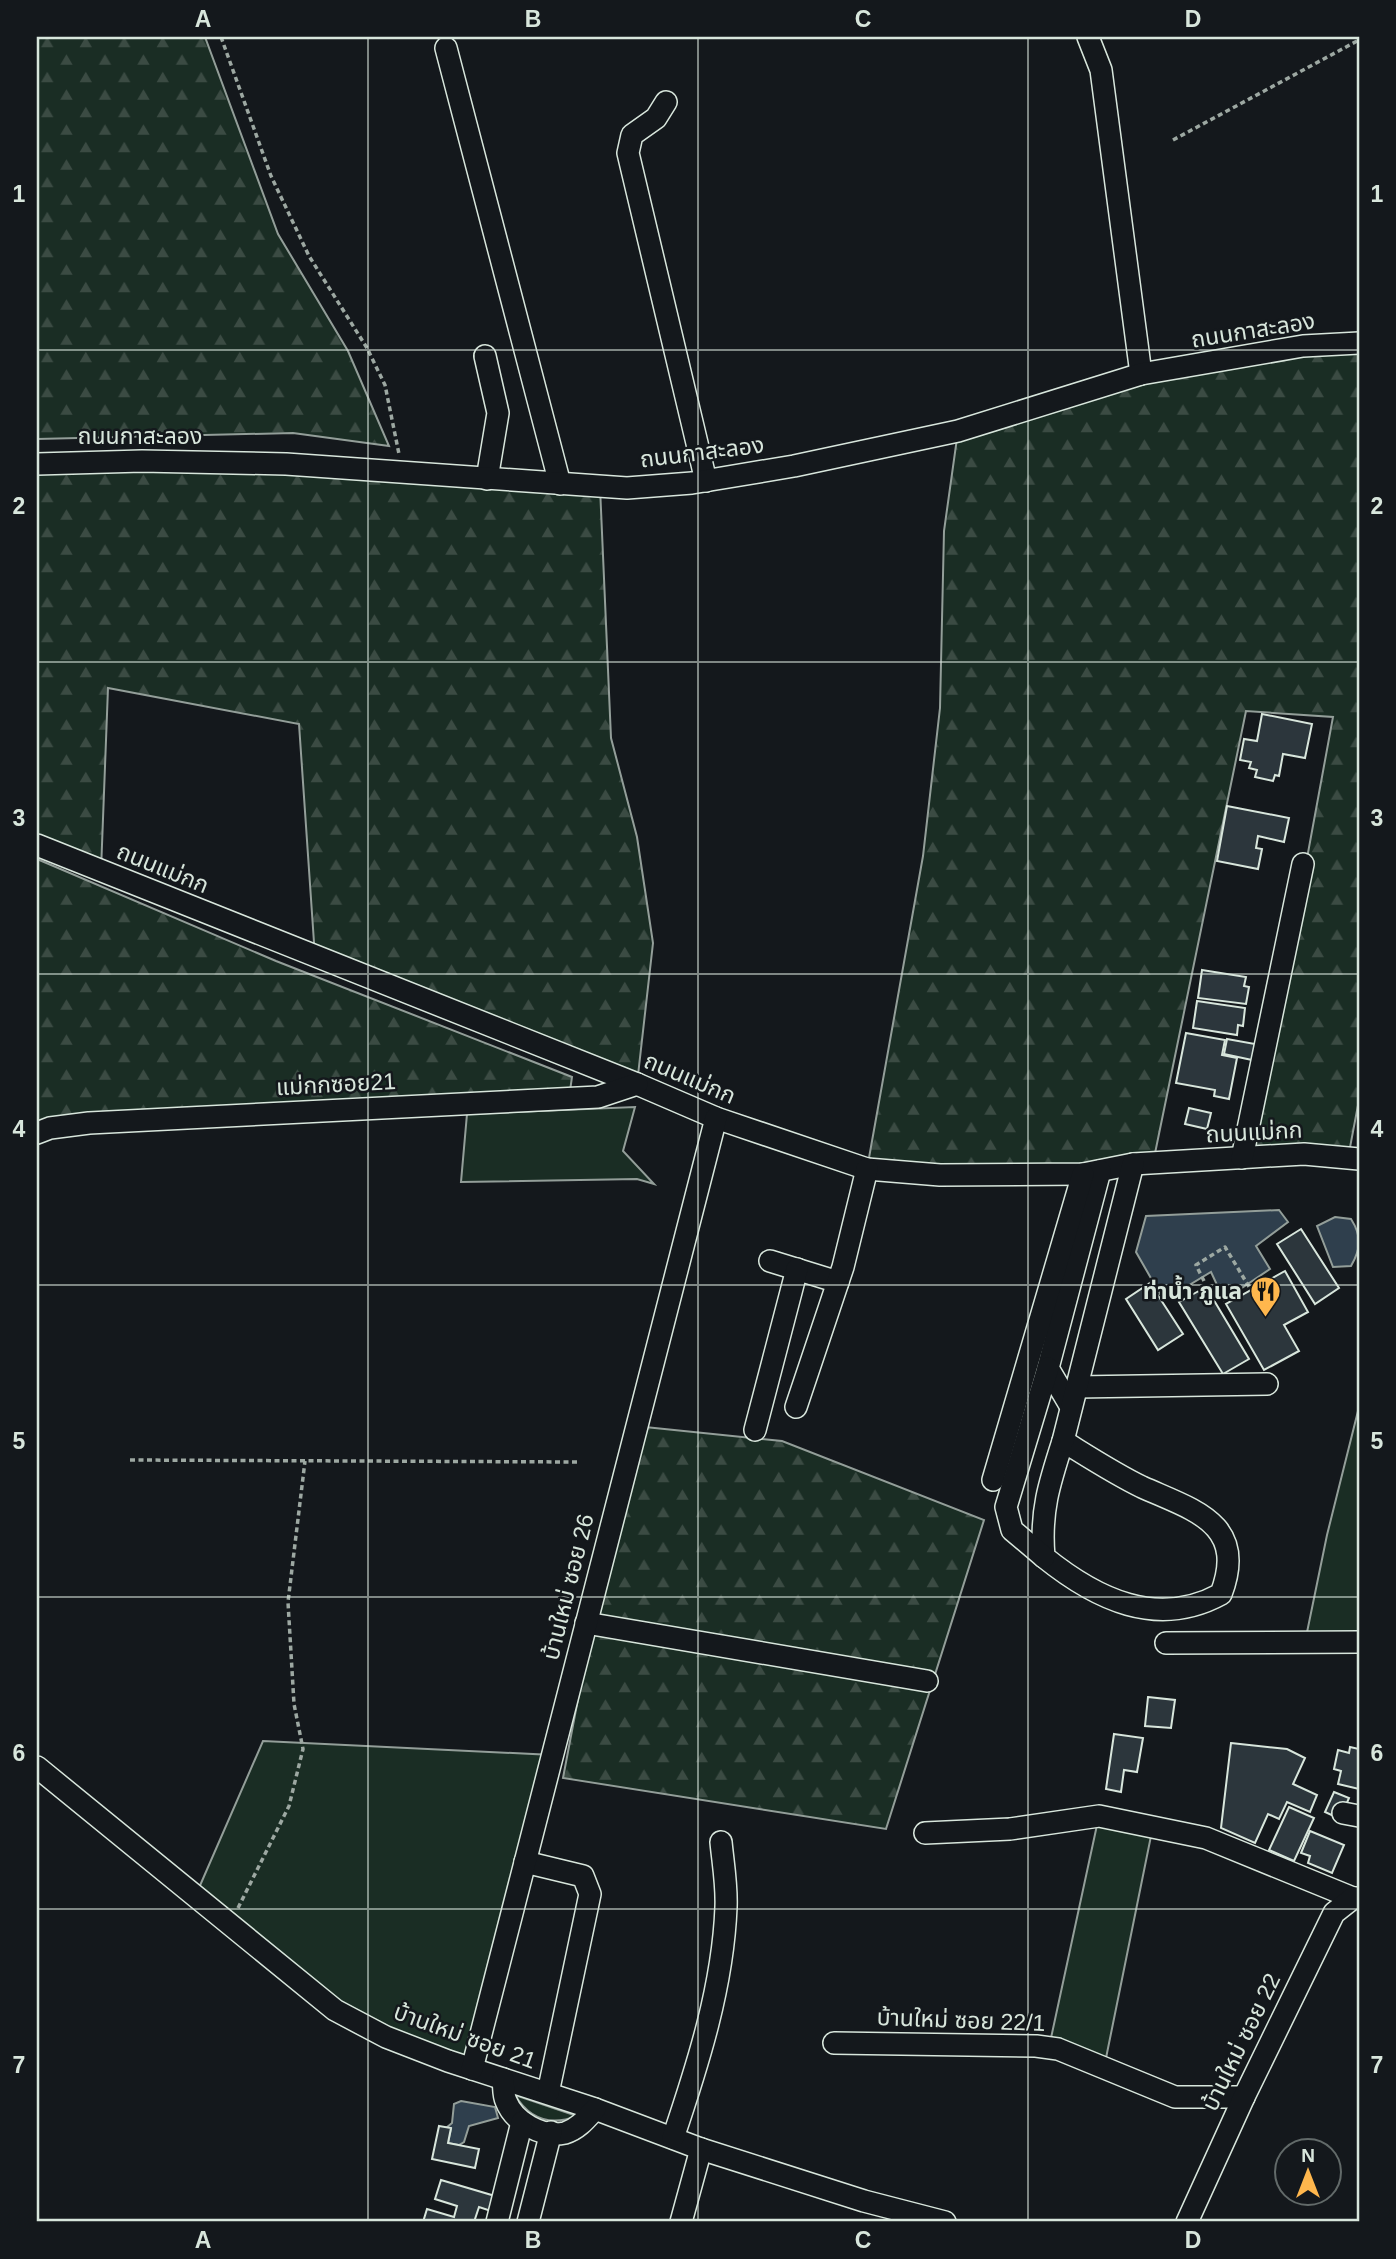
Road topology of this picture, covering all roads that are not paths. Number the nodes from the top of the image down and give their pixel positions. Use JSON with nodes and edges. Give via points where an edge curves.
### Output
{"nodes":[{"id":1,"x":1088,"y":37,"type":"edge"},
{"id":2,"x":446,"y":48,"type":"dead end"},
{"id":3,"x":666,"y":102,"type":"dead end"},
{"id":4,"x":1359,"y":343,"type":"edge"},
{"id":5,"x":485,"y":356,"type":"dead end"},
{"id":6,"x":1141,"y":374,"type":"junction"},
{"id":7,"x":37,"y":464,"type":"edge"},
{"id":8,"x":487,"y":479,"type":"junction"},
{"id":9,"x":706,"y":481,"type":"junction"},
{"id":10,"x":560,"y":484,"type":"junction"},
{"id":11,"x":37,"y":845,"type":"edge"},
{"id":12,"x":1303,"y":864,"type":"dead end"},
{"id":13,"x":637,"y":1084,"type":"junction"},
{"id":14,"x":716,"y":1118,"type":"junction"},
{"id":15,"x":37,"y":1133,"type":"edge"},
{"id":16,"x":1242,"y":1158,"type":"junction"},
{"id":17,"x":1359,"y":1159,"type":"edge"},
{"id":18,"x":1133,"y":1164,"type":"junction"},
{"id":19,"x":867,"y":1168,"type":"junction"},
{"id":20,"x":1091,"y":1172,"type":"junction"},
{"id":21,"x":771,"y":1261,"type":"dead end"},
{"id":22,"x":797,"y":1269,"type":"junction"},
{"id":23,"x":838,"y":1282,"type":"junction"},
{"id":24,"x":1048,"y":1368,"type":"junction"},
{"id":25,"x":1267,"y":1384,"type":"dead end"},
{"id":26,"x":1074,"y":1397,"type":"junction"},
{"id":27,"x":796,"y":1407,"type":"dead end"},
{"id":28,"x":755,"y":1430,"type":"dead end"},
{"id":29,"x":1063,"y":1441,"type":"junction"},
{"id":30,"x":993,"y":1480,"type":"dead end"},
{"id":31,"x":1044,"y":1558,"type":"junction"},
{"id":32,"x":586,"y":1623,"type":"junction"},
{"id":33,"x":1359,"y":1642,"type":"edge"},
{"id":34,"x":1166,"y":1643,"type":"dead end"},
{"id":35,"x":927,"y":1681,"type":"dead end"},
{"id":36,"x":37,"y":1767,"type":"edge"},
{"id":37,"x":925,"y":1833,"type":"dead end"},
{"id":38,"x":721,"y":1842,"type":"dead end"},
{"id":39,"x":525,"y":1862,"type":"junction"},
{"id":40,"x":1356,"y":1898,"type":"edge"},
{"id":41,"x":834,"y":2043,"type":"dead end"},
{"id":42,"x":472,"y":2069,"type":"junction"},
{"id":43,"x":503,"y":2079,"type":"junction"},
{"id":44,"x":548,"y":2093,"type":"junction"},
{"id":45,"x":1244,"y":2097,"type":"junction"},
{"id":46,"x":594,"y":2109,"type":"junction"},
{"id":47,"x":522,"y":2122,"type":"junction"},
{"id":48,"x":551,"y":2132,"type":"junction"},
{"id":49,"x":673,"y":2138,"type":"junction"},
{"id":50,"x":701,"y":2149,"type":"junction"},
{"id":51,"x":864,"y":2201,"type":"junction"},
{"id":52,"x":497,"y":2222,"type":"edge"},
{"id":53,"x":528,"y":2222,"type":"edge"},
{"id":54,"x":681,"y":2222,"type":"edge"},
{"id":55,"x":859,"y":2222,"type":"edge"},
{"id":56,"x":945,"y":2222,"type":"edge"},
{"id":57,"x":1187,"y":2222,"type":"edge"}],
"edges":[{"from":1,"to":6,"type":"street","via":[[1101,70]]},
{"from":2,"to":10,"type":"street"},
{"from":3,"to":9,"type":"street","via":[[656,118],[628,140],[628,153]]},
{"from":4,"to":6,"type":"street","name":"ถนนกาสะลอง","via":[[1303,346]]},
{"from":5,"to":8,"type":"street","via":[[498,413]]},
{"from":6,"to":9,"type":"street","name":"ถนนกาสะลอง","via":[[958,431]]},
{"from":7,"to":8,"type":"street","name":"ถนนกาสะลอง","via":[[286,464]]},
{"from":8,"to":10,"type":"street","name":"ถนนกาสะลอง"},
{"from":9,"to":10,"type":"street","name":"ถนนกาสะลอง","via":[[627,488]]},
{"from":11,"to":13,"type":"street","name":"ถนนแม่กก"},
{"from":12,"to":16,"type":"street"},
{"from":13,"to":14,"type":"street","name":"ถนนแม่กก"},
{"from":13,"to":15,"type":"street","name":"แม่กกซอย21","via":[[598,1097],[89,1123]]},
{"from":14,"to":19,"type":"street","name":"ถนนแม่กก"},
{"from":14,"to":32,"type":"street","name":"บ้านใหม่ ซอย 26"},
{"from":16,"to":17,"type":"street","name":"ถนนแม่กก","via":[[1304,1154]]},
{"from":16,"to":18,"type":"street","name":"ถนนแม่กก"},
{"from":18,"to":20,"type":"street","name":"ถนนแม่กก"},
{"from":18,"to":26,"type":"street"},
{"from":19,"to":20,"type":"street","name":"ถนนแม่กก","via":[[940,1175]]},
{"from":19,"to":23,"type":"street"},
{"from":20,"to":24,"type":"street"},
{"from":20,"to":30,"type":"street"},
{"from":21,"to":22,"type":"street"},
{"from":22,"to":23,"type":"street"},
{"from":22,"to":28,"type":"street"},
{"from":23,"to":27,"type":"street"},
{"from":24,"to":26,"type":"street"},
{"from":24,"to":31,"type":"street","via":[[1006,1507],[1012,1530]]},
{"from":25,"to":26,"type":"street"},
{"from":26,"to":29,"type":"street"},
{"from":29,"to":31,"type":"street","via":[[1044,1501]]},
{"from":29,"to":31,"type":"street","via":[[1143,1487],[1189,1505],[1214,1523],[1229,1562],[1221,1594],[1193,1608],[1173,1610],[1134,1608],[1102,1596]]},
{"from":32,"to":35,"type":"street"},
{"from":32,"to":39,"type":"street","name":"บ้านใหม่ ซอย 26"},
{"from":33,"to":34,"type":"street"},
{"from":36,"to":42,"type":"street","name":"บ้านใหม่ ซอย 21","via":[[335,2010],[386,2037]]},
{"from":37,"to":40,"type":"street","via":[[1010,1829],[1099,1816],[1210,1840]]},
{"from":38,"to":49,"type":"street","via":[[726,1906],[719,1968],[705,2036]]},
{"from":39,"to":42,"type":"street","name":"บ้านใหม่ ซอย 26"},
{"from":39,"to":44,"type":"street","via":[[583,1876],[590,1894]]},
{"from":40,"to":45,"type":"street","name":"บ้านใหม่ ซอย 22","via":[[1334,1913]]},
{"from":41,"to":45,"type":"street","name":"บ้านใหม่ ซอย 22/1","via":[[1037,2046],[1058,2049],[1175,2098]]},
{"from":42,"to":43,"type":"street","name":"บ้านใหม่ ซอย 21"},
{"from":43,"to":44,"type":"street","name":"บ้านใหม่ ซอย 21"},
{"from":43,"to":47,"type":"street","via":[[506,2101]]},
{"from":44,"to":46,"type":"street","name":"บ้านใหม่ ซอย 21"},
{"from":45,"to":57,"type":"street","name":"บ้านใหม่ ซอย 22"},
{"from":46,"to":48,"type":"street","via":[[582,2124],[564,2133]]},
{"from":46,"to":49,"type":"street","name":"บ้านใหม่ ซอย 21"},
{"from":47,"to":48,"type":"street","via":[[538,2132]]},
{"from":47,"to":52,"type":"street"},
{"from":48,"to":53,"type":"street"},
{"from":49,"to":50,"type":"street","name":"บ้านใหม่ ซอย 21"},
{"from":50,"to":51,"type":"street","name":"บ้านใหม่ ซอย 21"},
{"from":50,"to":54,"type":"street"},
{"from":51,"to":55,"type":"street"},
{"from":51,"to":56,"type":"street","name":"บ้านใหม่ ซอย 21"}]}
